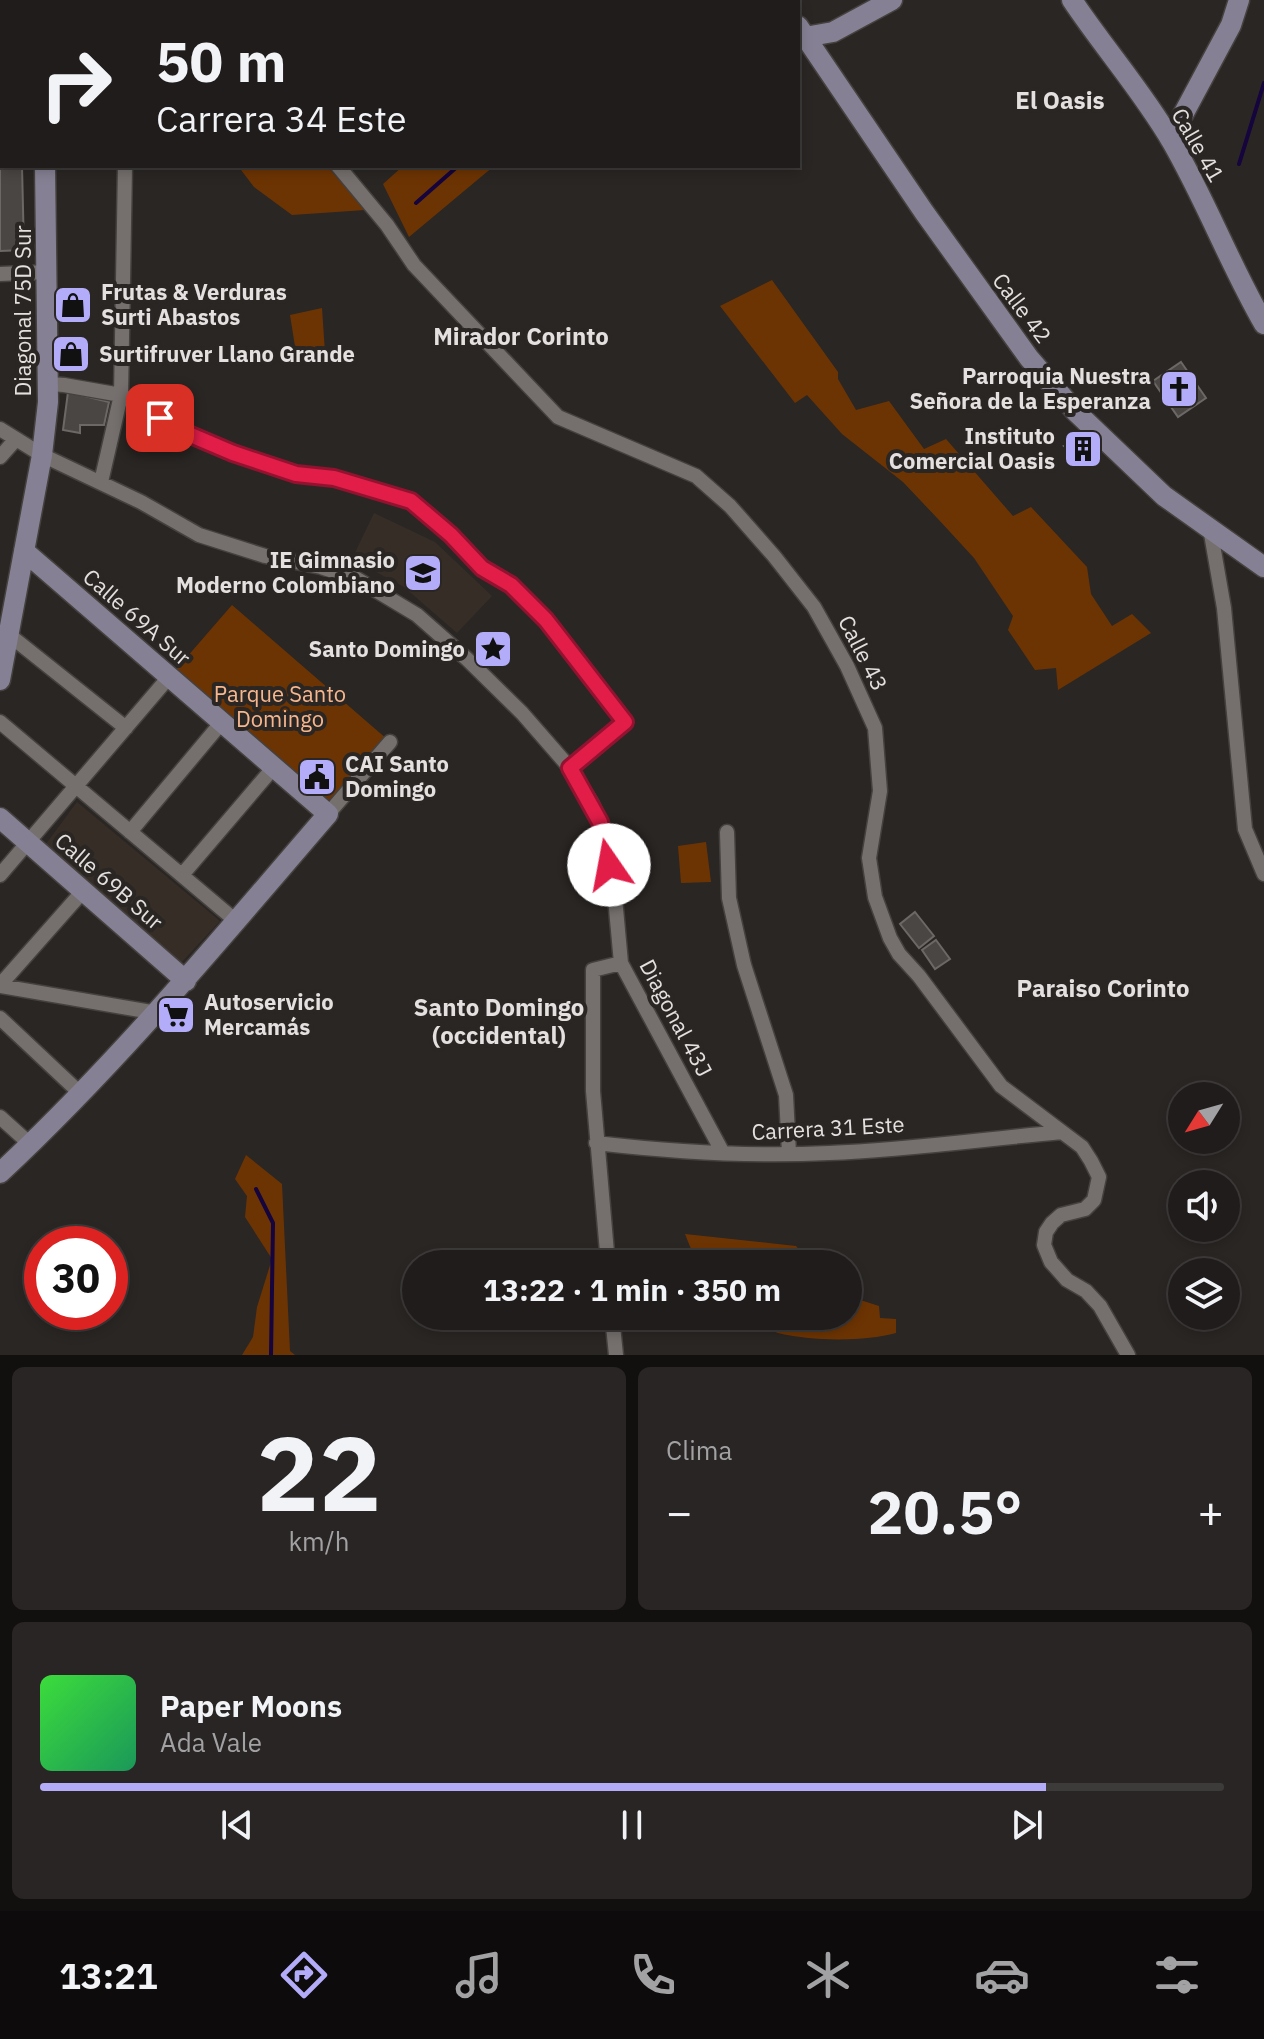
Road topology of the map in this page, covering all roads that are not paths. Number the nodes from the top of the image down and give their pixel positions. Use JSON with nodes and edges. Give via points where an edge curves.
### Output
{"nodes":[{"id":1,"x":892,"y":0,"type":"edge"},
{"id":2,"x":1072,"y":0,"type":"edge"},
{"id":3,"x":1239,"y":0,"type":"edge"},
{"id":4,"x":802,"y":31,"type":"edge"},
{"id":5,"x":1170,"y":139,"type":"junction"},
{"id":6,"x":45,"y":168,"type":"edge"},
{"id":7,"x":125,"y":168,"type":"edge"},
{"id":8,"x":340,"y":168,"type":"edge"},
{"id":9,"x":47,"y":272,"type":"junction"},
{"id":10,"x":0,"y":274,"type":"edge"},
{"id":11,"x":1264,"y":324,"type":"edge"},
{"id":12,"x":49,"y":384,"type":"junction"},
{"id":13,"x":121,"y":395,"type":"junction"},
{"id":14,"x":0,"y":429,"type":"edge"},
{"id":15,"x":16,"y":439,"type":"junction"},
{"id":16,"x":42,"y":455,"type":"junction"},
{"id":17,"x":0,"y":457,"type":"edge"},
{"id":18,"x":101,"y":482,"type":"junction"},
{"id":19,"x":1210,"y":528,"type":"junction"},
{"id":20,"x":24,"y":551,"type":"junction"},
{"id":21,"x":1264,"y":567,"type":"edge"},
{"id":22,"x":8,"y":634,"type":"junction"},
{"id":23,"x":169,"y":677,"type":"junction"},
{"id":24,"x":0,"y":680,"type":"edge"},
{"id":25,"x":0,"y":722,"type":"edge"},
{"id":26,"x":222,"y":722,"type":"junction"},
{"id":27,"x":126,"y":728,"type":"junction"},
{"id":28,"x":390,"y":742,"type":"dead end"},
{"id":29,"x":274,"y":767,"type":"junction"},
{"id":30,"x":570,"y":768,"type":"junction"},
{"id":31,"x":76,"y":786,"type":"junction"},
{"id":32,"x":328,"y":814,"type":"junction"},
{"id":33,"x":0,"y":818,"type":"edge"},
{"id":34,"x":130,"y":832,"type":"junction"},
{"id":35,"x":727,"y":832,"type":"dead end"},
{"id":36,"x":28,"y":843,"type":"junction"},
{"id":37,"x":1264,"y":874,"type":"edge"},
{"id":38,"x":0,"y":875,"type":"edge"},
{"id":39,"x":182,"y":875,"type":"junction"},
{"id":40,"x":84,"y":890,"type":"junction"},
{"id":41,"x":236,"y":921,"type":"junction"},
{"id":42,"x":621,"y":963,"type":"junction"},
{"id":43,"x":186,"y":981,"type":"junction"},
{"id":44,"x":0,"y":985,"type":"edge"},
{"id":45,"x":157,"y":1013,"type":"junction"},
{"id":46,"x":0,"y":1018,"type":"edge"},
{"id":47,"x":81,"y":1094,"type":"junction"},
{"id":48,"x":0,"y":1117,"type":"edge"},
{"id":49,"x":1062,"y":1132,"type":"junction"},
{"id":50,"x":596,"y":1143,"type":"junction"},
{"id":51,"x":30,"y":1144,"type":"junction"},
{"id":52,"x":723,"y":1153,"type":"junction"},
{"id":53,"x":789,"y":1153,"type":"junction"},
{"id":54,"x":0,"y":1173,"type":"edge"},
{"id":55,"x":607,"y":1250,"type":"edge"},
{"id":56,"x":613,"y":1330,"type":"edge"},
{"id":57,"x":616,"y":1355,"type":"edge"},
{"id":58,"x":1128,"y":1355,"type":"edge"}],
"edges":[{"from":1,"to":4,"type":"street","via":[[833,32]]},
{"from":2,"to":5,"type":"street","name":"Calle 41"},
{"from":3,"to":5,"type":"street"},
{"from":4,"to":19,"type":"street","name":"Calle 42","via":[[1029,358],[1119,455]]},
{"from":5,"to":11,"type":"street","name":"Calle 41"},
{"from":6,"to":9,"type":"street","name":"Diagonal 75D Sur"},
{"from":7,"to":13,"type":"street"},
{"from":8,"to":49,"type":"street","name":"Calle 43","via":[[414,265],[558,417],[696,476],[730,506],[814,607],[875,728],[880,791],[869,858],[875,897],[890,938],[1001,1086]]},
{"from":9,"to":10,"type":"street"},
{"from":9,"to":12,"type":"street","name":"Diagonal 75D Sur"},
{"from":12,"to":13,"type":"street"},
{"from":12,"to":16,"type":"street","name":"Diagonal 75D Sur"},
{"from":13,"to":18,"type":"street"},
{"from":13,"to":30,"type":"street","via":[[179,430],[233,453],[411,501],[546,620],[625,722]]},
{"from":14,"to":15,"type":"street"},
{"from":15,"to":16,"type":"street"},
{"from":15,"to":17,"type":"street"},
{"from":16,"to":18,"type":"street"},
{"from":16,"to":20,"type":"street","name":"Diagonal 75D Sur"},
{"from":18,"to":30,"type":"street","name":"Diagonal 43J","via":[[199,535],[357,579],[417,615],[522,713]]},
{"from":19,"to":21,"type":"street","name":"Calle 42"},
{"from":19,"to":37,"type":"street","via":[[1224,608],[1245,829]]},
{"from":20,"to":22,"type":"street","name":"Diagonal 75D Sur"},
{"from":20,"to":23,"type":"street","name":"Calle 69A Sur"},
{"from":22,"to":24,"type":"street","name":"Diagonal 75D Sur"},
{"from":22,"to":27,"type":"street"},
{"from":23,"to":26,"type":"street","name":"Calle 69A Sur"},
{"from":23,"to":27,"type":"street"},
{"from":25,"to":31,"type":"street"},
{"from":26,"to":29,"type":"street","name":"Calle 69A Sur"},
{"from":26,"to":34,"type":"street"},
{"from":27,"to":31,"type":"street"},
{"from":28,"to":32,"type":"street"},
{"from":29,"to":32,"type":"street","name":"Calle 69A Sur"},
{"from":29,"to":39,"type":"street"},
{"from":30,"to":42,"type":"street","name":"Diagonal 43J","via":[[600,822],[614,887]]},
{"from":31,"to":34,"type":"street"},
{"from":31,"to":36,"type":"street"},
{"from":32,"to":41,"type":"street"},
{"from":33,"to":36,"type":"street","name":"Calle 69B Sur"},
{"from":34,"to":39,"type":"street"},
{"from":35,"to":53,"type":"street","via":[[729,898],[744,965],[786,1095]]},
{"from":36,"to":38,"type":"street"},
{"from":36,"to":40,"type":"street","name":"Calle 69B Sur"},
{"from":39,"to":41,"type":"street"},
{"from":40,"to":43,"type":"street","name":"Calle 69B Sur"},
{"from":40,"to":44,"type":"street"},
{"from":41,"to":43,"type":"street"},
{"from":42,"to":50,"type":"street","via":[[593,970]]},
{"from":42,"to":52,"type":"street","name":"Diagonal 43J"},
{"from":43,"to":45,"type":"street"},
{"from":44,"to":45,"type":"street"},
{"from":45,"to":47,"type":"street"},
{"from":46,"to":47,"type":"street"},
{"from":47,"to":51,"type":"street"},
{"from":48,"to":51,"type":"street"},
{"from":49,"to":53,"type":"street","name":"Carrera 31 Este"},
{"from":49,"to":58,"type":"street","name":"Calle 43","via":[[1082,1147],[1099,1177],[1098,1185],[1085,1209],[1061,1215],[1046,1232],[1044,1245],[1067,1280],[1100,1306]]},
{"from":50,"to":52,"type":"street","name":"Carrera 31 Este"},
{"from":50,"to":55,"type":"street"},
{"from":51,"to":54,"type":"street"},
{"from":52,"to":53,"type":"street","name":"Carrera 31 Este"},
{"from":56,"to":57,"type":"street"}]}
